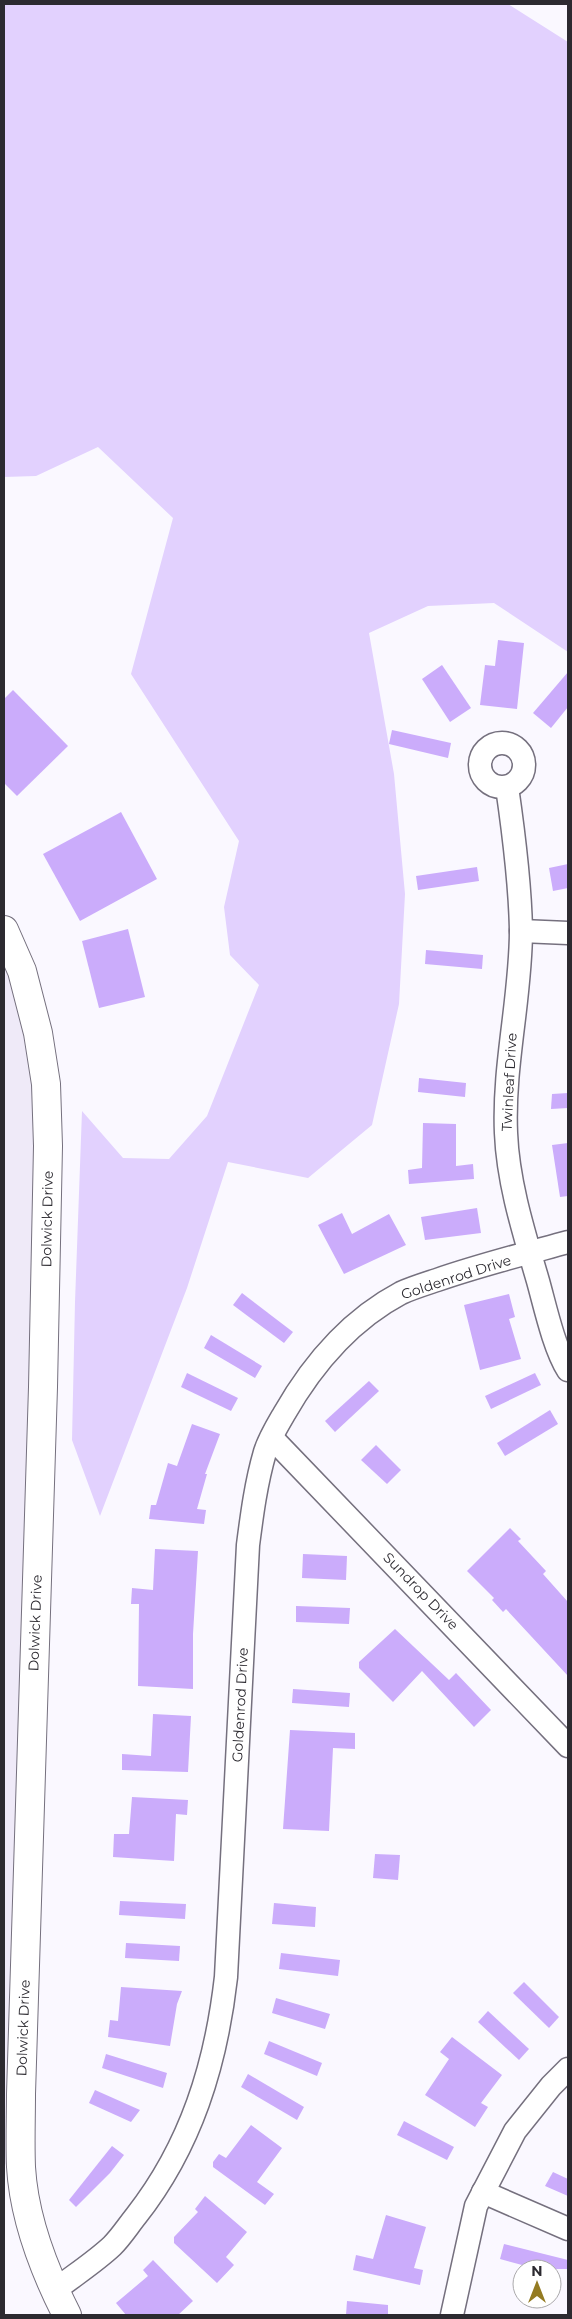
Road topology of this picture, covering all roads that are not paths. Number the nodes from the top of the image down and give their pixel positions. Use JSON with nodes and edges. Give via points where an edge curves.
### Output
{"nodes":[{"id":1,"x":507,"y":787,"type":"dead end"},
{"id":2,"x":4,"y":930,"type":"edge"},
{"id":3,"x":521,"y":931,"type":"junction"},
{"id":4,"x":568,"y":933,"type":"edge"},
{"id":5,"x":568,"y":1242,"type":"edge"},
{"id":6,"x":530,"y":1253,"type":"junction"},
{"id":7,"x":568,"y":1370,"type":"edge"},
{"id":8,"x":272,"y":1438,"type":"junction"},
{"id":9,"x":568,"y":1746,"type":"edge"},
{"id":10,"x":568,"y":2069,"type":"edge"},
{"id":11,"x":483,"y":2192,"type":"junction"},
{"id":12,"x":568,"y":2230,"type":"edge"},
{"id":13,"x":54,"y":2291,"type":"junction"},
{"id":14,"x":67,"y":2315,"type":"edge"},
{"id":15,"x":452,"y":2315,"type":"edge"}],
"edges":[{"from":1,"to":3,"type":"street","name":"Twinleaf Drive","via":[[518,868]]},
{"from":2,"to":13,"type":"main road","name":"Dolwick Drive","via":[[22,971],[38,1033],[47,1110],[43,1397],[21,2168],[28,2214]]},
{"from":3,"to":4,"type":"street"},
{"from":3,"to":6,"type":"street","name":"Twinleaf Drive","via":[[507,1062],[506,1133],[509,1168]]},
{"from":5,"to":6,"type":"street","name":"Goldenrod Drive"},
{"from":6,"to":7,"type":"street","name":"Twinleaf Drive"},
{"from":6,"to":8,"type":"street","name":"Goldenrod Drive","via":[[402,1292],[374,1309],[344,1333],[315,1366],[294,1396]]},
{"from":8,"to":9,"type":"street","name":"Sundrop Drive"},
{"from":8,"to":13,"type":"street","name":"Goldenrod Drive","via":[[266,1450],[253,1506],[248,1546],[226,1977],[212,2064],[194,2118],[177,2155],[150,2198],[112,2246]]},
{"from":10,"to":11,"type":"street","via":[[515,2131]]},
{"from":11,"to":12,"type":"street"},
{"from":11,"to":15,"type":"street","via":[[468,2236]]},
{"from":13,"to":14,"type":"main road","name":"Dolwick Drive"}]}
